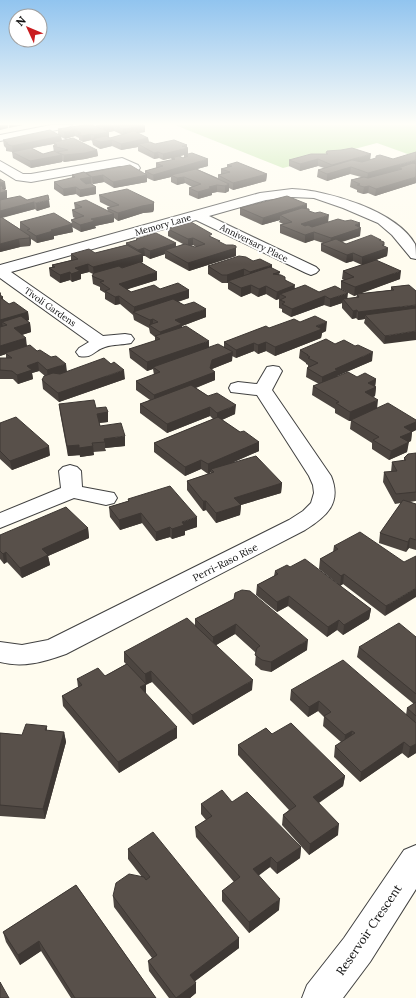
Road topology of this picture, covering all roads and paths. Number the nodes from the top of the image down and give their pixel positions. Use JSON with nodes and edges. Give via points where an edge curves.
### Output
{"nodes":[{"id":1,"x":10,"y":172,"type":"edge"},
{"id":2,"x":68,"y":172,"type":"edge"},
{"id":3,"x":197,"y":215,"type":"junction"},
{"id":4,"x":416,"y":255,"type":"edge"},
{"id":5,"x":0,"y":271,"type":"edge"},
{"id":6,"x":311,"y":272,"type":"dead end"},
{"id":7,"x":125,"y":339,"type":"dead end"},
{"id":8,"x":100,"y":342,"type":"junction"},
{"id":9,"x":85,"y":352,"type":"dead end"},
{"id":10,"x":238,"y":388,"type":"dead end"},
{"id":11,"x":106,"y":498,"type":"dead end"},
{"id":12,"x":0,"y":521,"type":"edge"},
{"id":13,"x":0,"y":652,"type":"edge"},
{"id":14,"x":416,"y":860,"type":"edge"},
{"id":15,"x":320,"y":998,"type":"edge"}],
"edges":[{"from":1,"to":2,"type":"street","via":[[20,177],[31,178]]},
{"from":3,"to":4,"type":"street","name":"Memory Lane","via":[[274,194],[305,193],[328,197],[386,222]]},
{"from":3,"to":5,"type":"street","name":"Memory Lane"},
{"from":3,"to":6,"type":"street","name":"Anniversary Place"},
{"from":5,"to":8,"type":"street","name":"Tivoli Gardens"},
{"from":7,"to":8,"type":"street"},
{"from":8,"to":9,"type":"street"},
{"from":10,"to":13,"type":"street","name":"Perri-Raso Rise","via":[[268,381],[325,487],[322,503],[313,515],[46,652],[15,655]]},
{"from":11,"to":12,"type":"street","via":[[71,481]]},
{"from":14,"to":15,"type":"street","name":"Reservoir Crescent","via":[[357,950]]}]}
